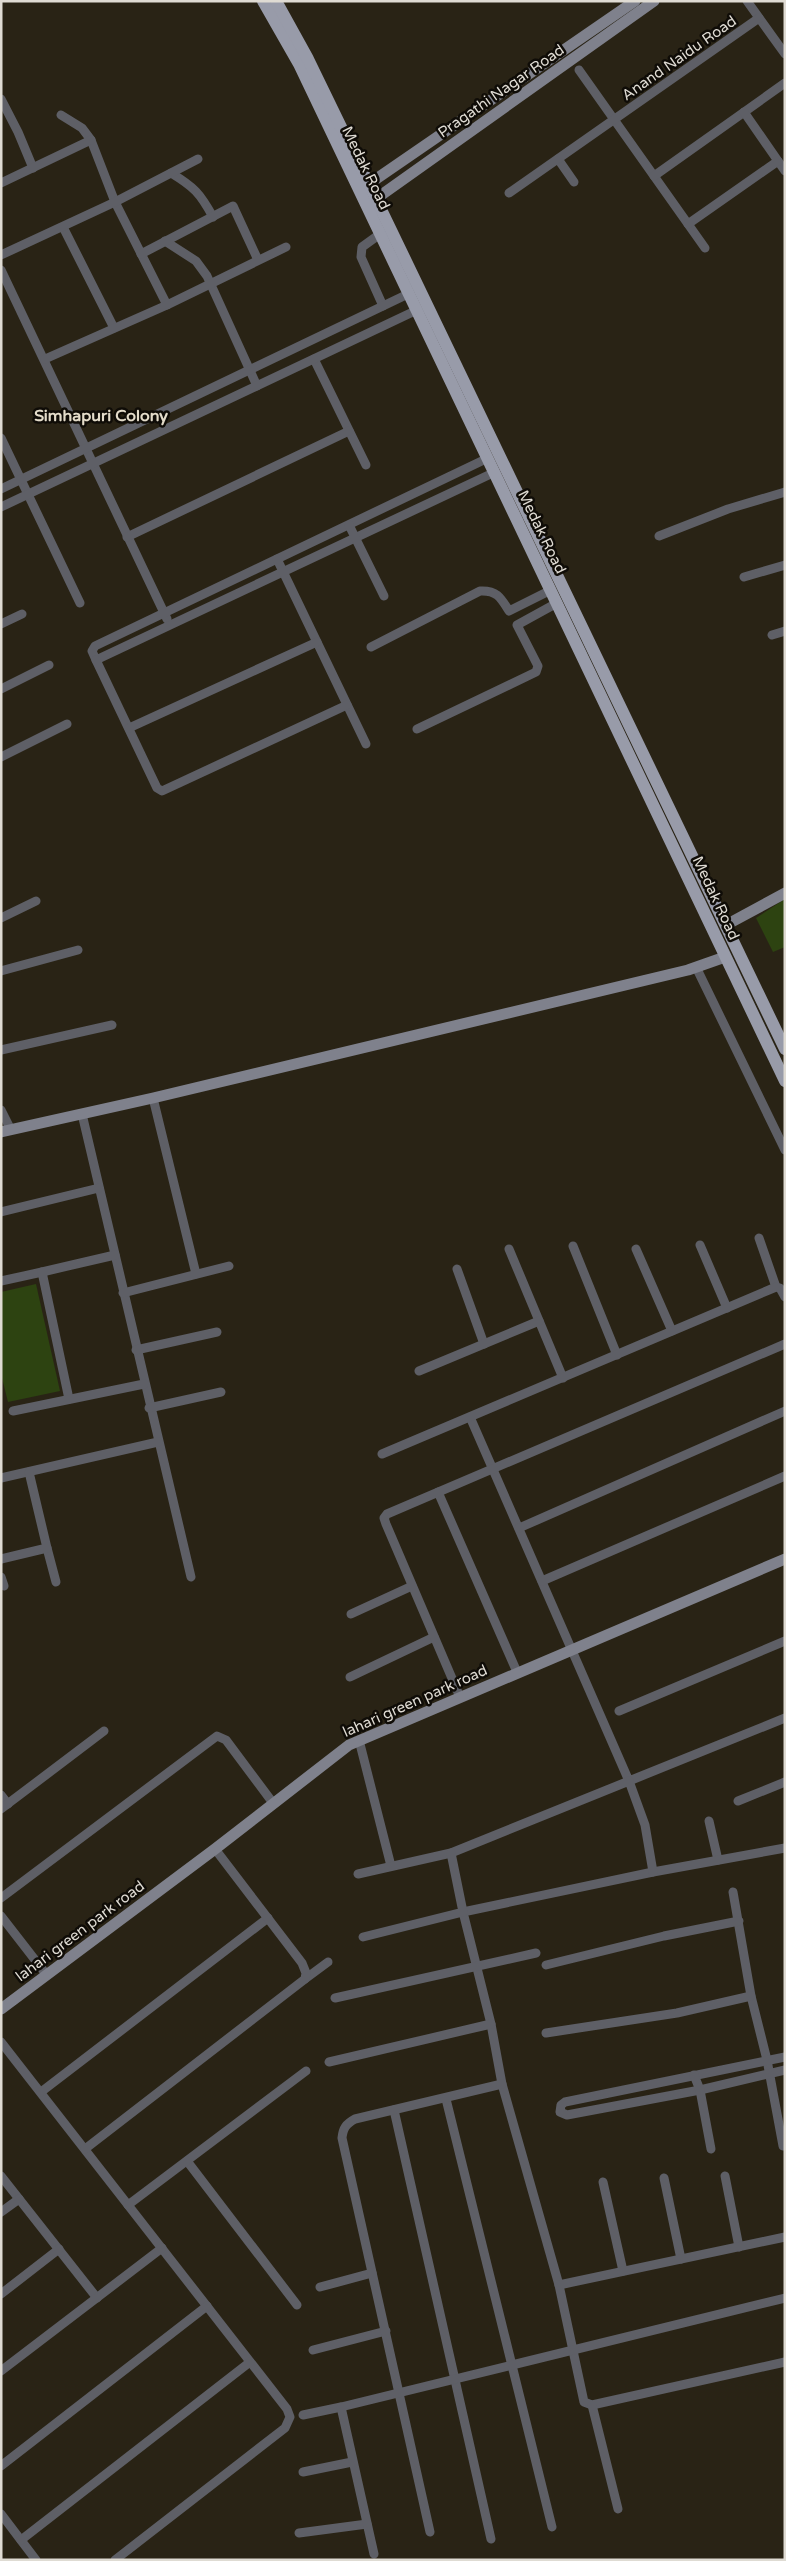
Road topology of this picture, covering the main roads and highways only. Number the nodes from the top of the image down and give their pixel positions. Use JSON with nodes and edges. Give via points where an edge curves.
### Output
{"nodes":[{"id":1,"x":262,"y":1,"type":"edge"},
{"id":2,"x":276,"y":1,"type":"edge"},
{"id":3,"x":364,"y":188,"type":"junction"},
{"id":4,"x":371,"y":202,"type":"junction"},
{"id":5,"x":636,"y":754,"type":"junction"},
{"id":6,"x":785,"y":1050,"type":"edge"},
{"id":7,"x":785,"y":1081,"type":"edge"}],
"edges":[{"from":1,"to":3,"type":"main road","name":"Medak Road"},
{"from":2,"to":3,"type":"main road","name":"Medak Road","via":[[308,59]]},
{"from":3,"to":4,"type":"main road","name":"Medak Road"},
{"from":4,"to":5,"type":"main road","name":"Medak Road"},
{"from":4,"to":5,"type":"main road","name":"Medak Road","via":[[380,234],[408,294],[551,590]]},
{"from":5,"to":6,"type":"main road","name":"Medak Road","via":[[726,925]]},
{"from":5,"to":7,"type":"main road","name":"Medak Road","via":[[725,957]]}]}
